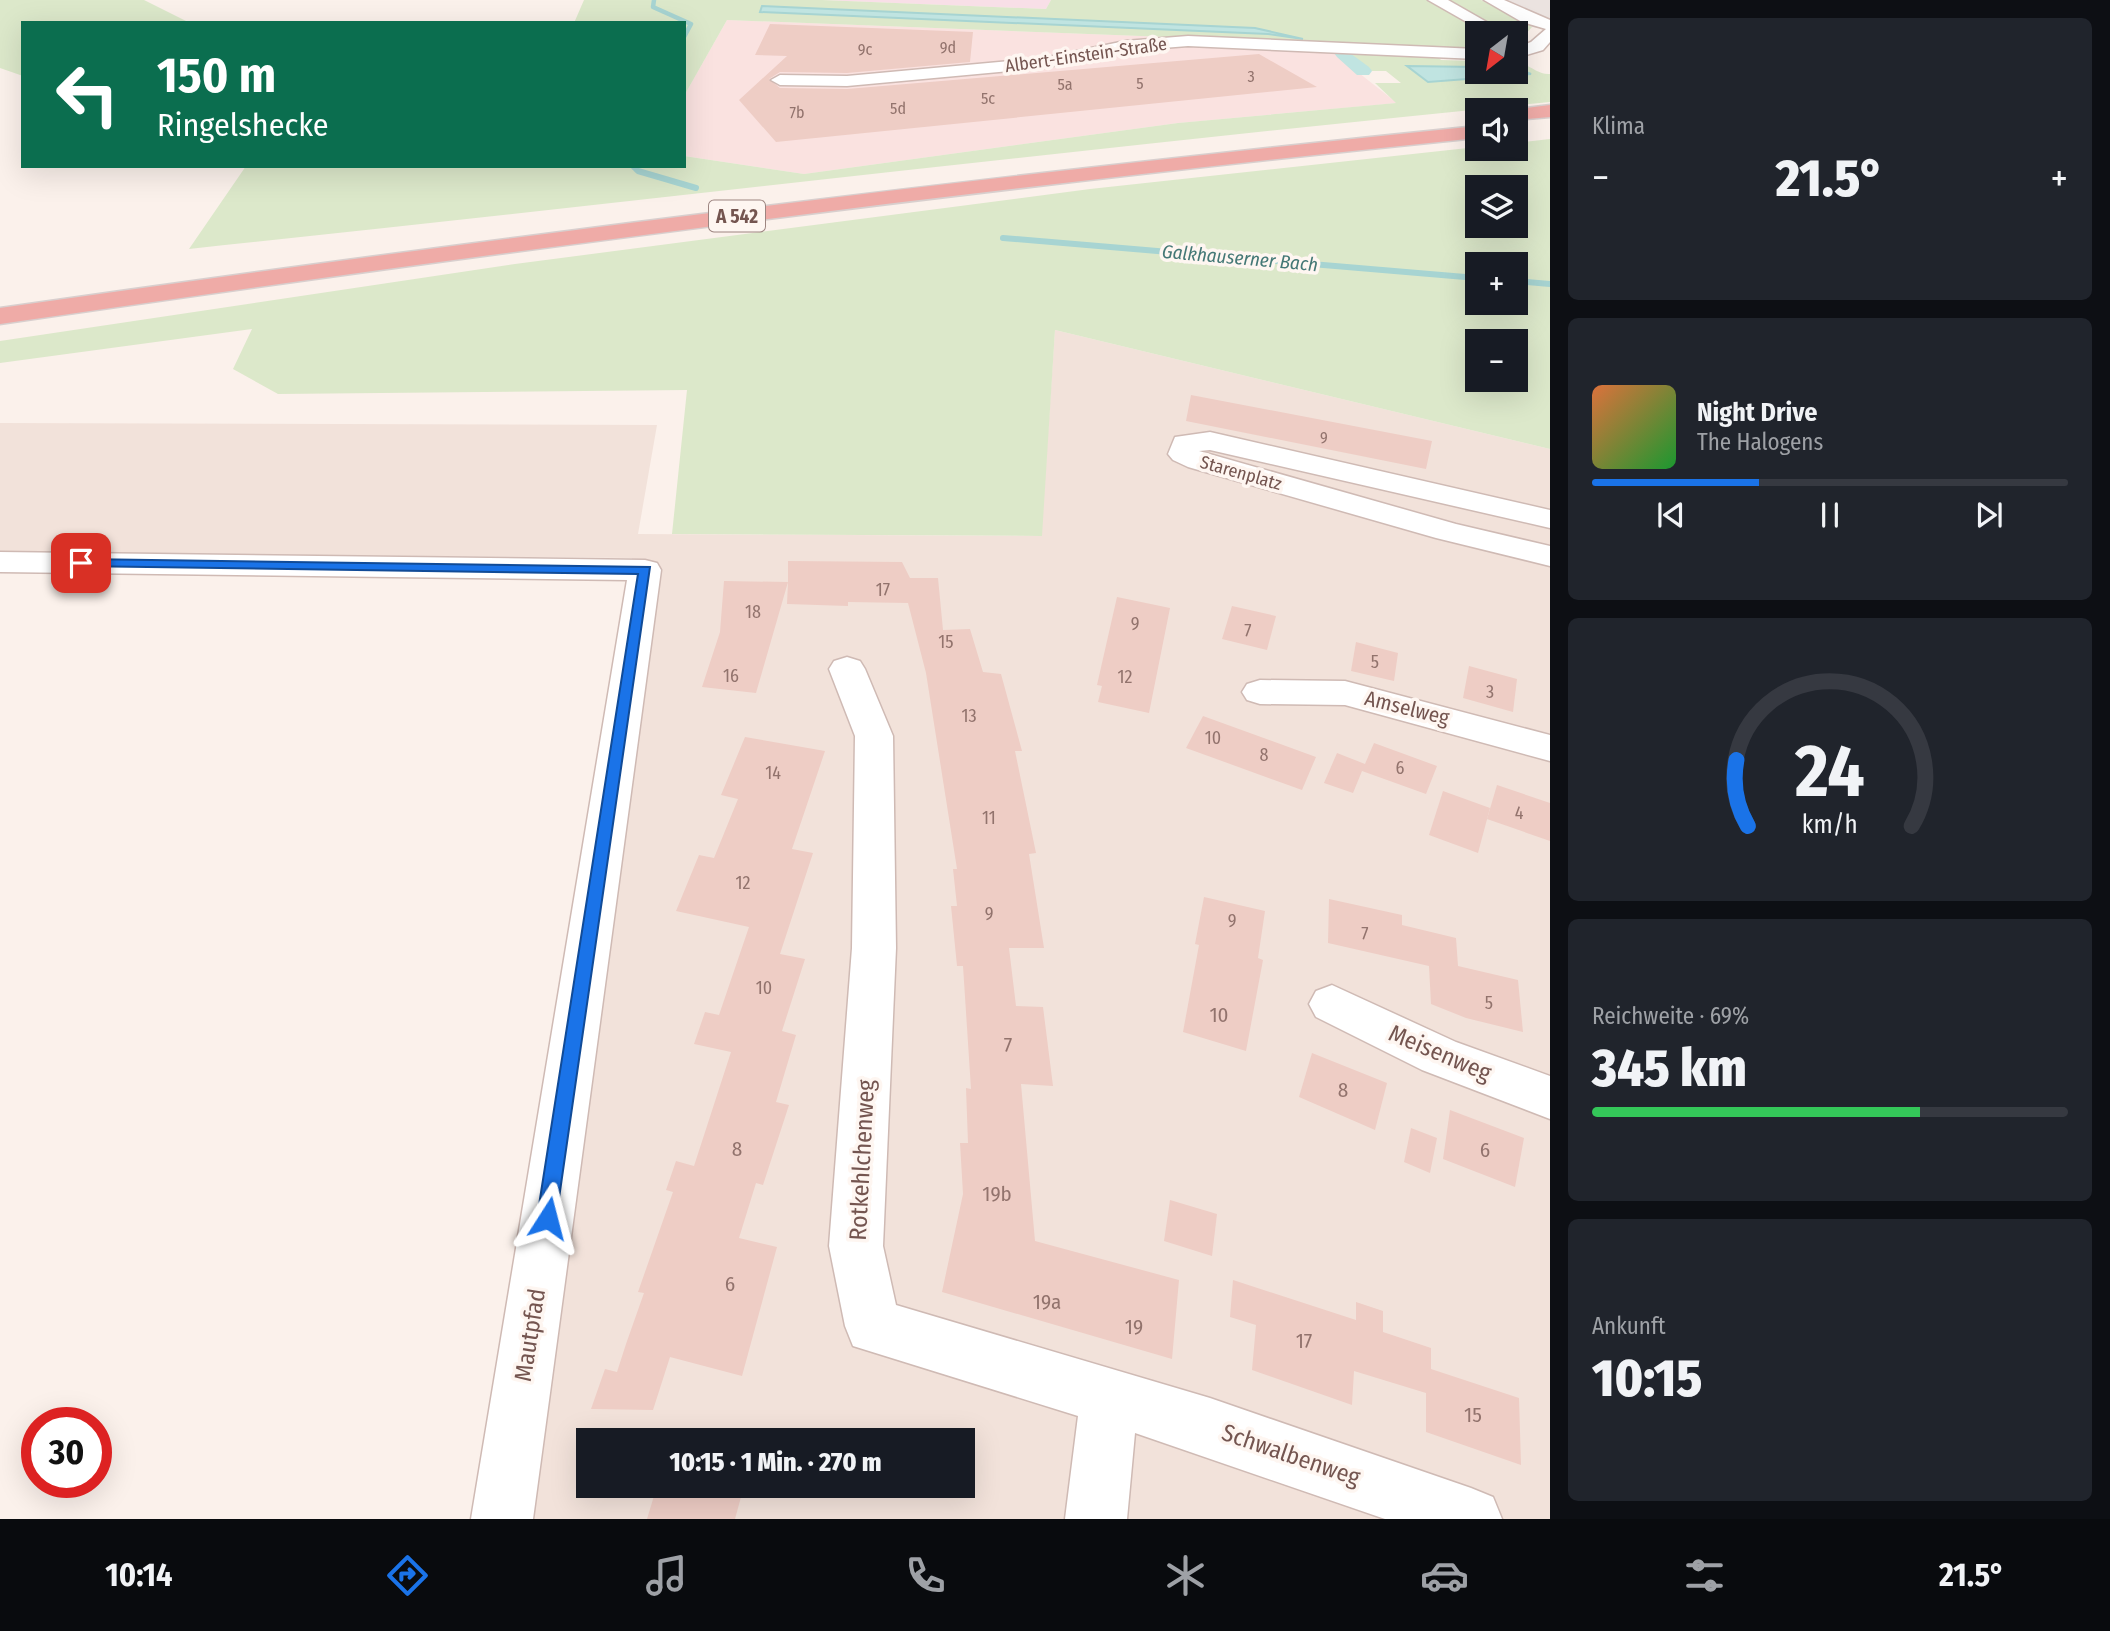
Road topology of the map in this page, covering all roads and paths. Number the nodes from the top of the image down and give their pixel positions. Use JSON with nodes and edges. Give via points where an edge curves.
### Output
{"nodes":[{"id":1,"x":1436,"y":0,"type":"edge"},
{"id":2,"x":1492,"y":0,"type":"edge"},
{"id":3,"x":1475,"y":21,"type":"edge"},
{"id":4,"x":1550,"y":25,"type":"edge"},
{"id":5,"x":1550,"y":33,"type":"edge"},
{"id":6,"x":1528,"y":43,"type":"edge"},
{"id":7,"x":1146,"y":45,"type":"junction"},
{"id":8,"x":1537,"y":46,"type":"junction"},
{"id":9,"x":1528,"y":49,"type":"edge"},
{"id":10,"x":1465,"y":54,"type":"edge"},
{"id":11,"x":1172,"y":61,"type":"dead end"},
{"id":12,"x":780,"y":80,"type":"dead end"},
{"id":13,"x":1550,"y":111,"type":"edge"},
{"id":14,"x":1528,"y":113,"type":"edge"},
{"id":15,"x":1465,"y":119,"type":"edge"},
{"id":16,"x":1550,"y":124,"type":"edge"},
{"id":17,"x":1528,"y":127,"type":"edge"},
{"id":18,"x":1465,"y":133,"type":"edge"},
{"id":19,"x":0,"y":299,"type":"edge"},
{"id":20,"x":0,"y":316,"type":"edge"},
{"id":21,"x":1550,"y":519,"type":"edge"},
{"id":22,"x":1550,"y":556,"type":"edge"},
{"id":23,"x":0,"y":562,"type":"edge"},
{"id":24,"x":847,"y":669,"type":"dead end"},
{"id":25,"x":1260,"y":692,"type":"dead end"},
{"id":26,"x":1550,"y":748,"type":"edge"},
{"id":27,"x":1332,"y":1004,"type":"dead end"},
{"id":28,"x":1550,"y":1098,"type":"edge"},
{"id":29,"x":1110,"y":1396,"type":"junction"},
{"id":30,"x":502,"y":1519,"type":"edge"},
{"id":31,"x":1096,"y":1519,"type":"edge"},
{"id":32,"x":1471,"y":1519,"type":"edge"}],
"edges":[{"from":1,"to":3,"type":"street"},
{"from":2,"to":4,"type":"street"},
{"from":5,"to":8,"type":"street"},
{"from":6,"to":8,"type":"street"},
{"from":7,"to":10,"type":"street","name":"Albert-Einstein-Straße","via":[[1188,41],[1302,51]]},
{"from":7,"to":11,"type":"street"},
{"from":7,"to":12,"type":"street","name":"Albert-Einstein-Straße","via":[[1042,63],[846,81]]},
{"from":8,"to":9,"type":"street"},
{"from":13,"to":14,"type":"highway"},
{"from":15,"to":19,"type":"highway","number":"A 542","via":[[1245,140],[772,196]]},
{"from":16,"to":17,"type":"highway"},
{"from":18,"to":20,"type":"highway","number":"A 542","via":[[851,201]]},
{"from":21,"to":22,"type":"street","name":"Starenplatz","via":[[1210,441],[1185,443],[1183,454],[1198,461]]},
{"from":23,"to":30,"type":"street","name":"Mautpfad","via":[[645,570]]},
{"from":24,"to":29,"type":"street","name":"Rotkehlchenweg","via":[[874,736],[874,948],[856,1246],[873,1326]]},
{"from":25,"to":26,"type":"street","name":"Amselweg","via":[[1345,693]]},
{"from":27,"to":28,"type":"street","name":"Meisenweg","via":[[1439,1056]]},
{"from":29,"to":31,"type":"street"},
{"from":29,"to":32,"type":"street","name":"Schwalbenweg"}]}
